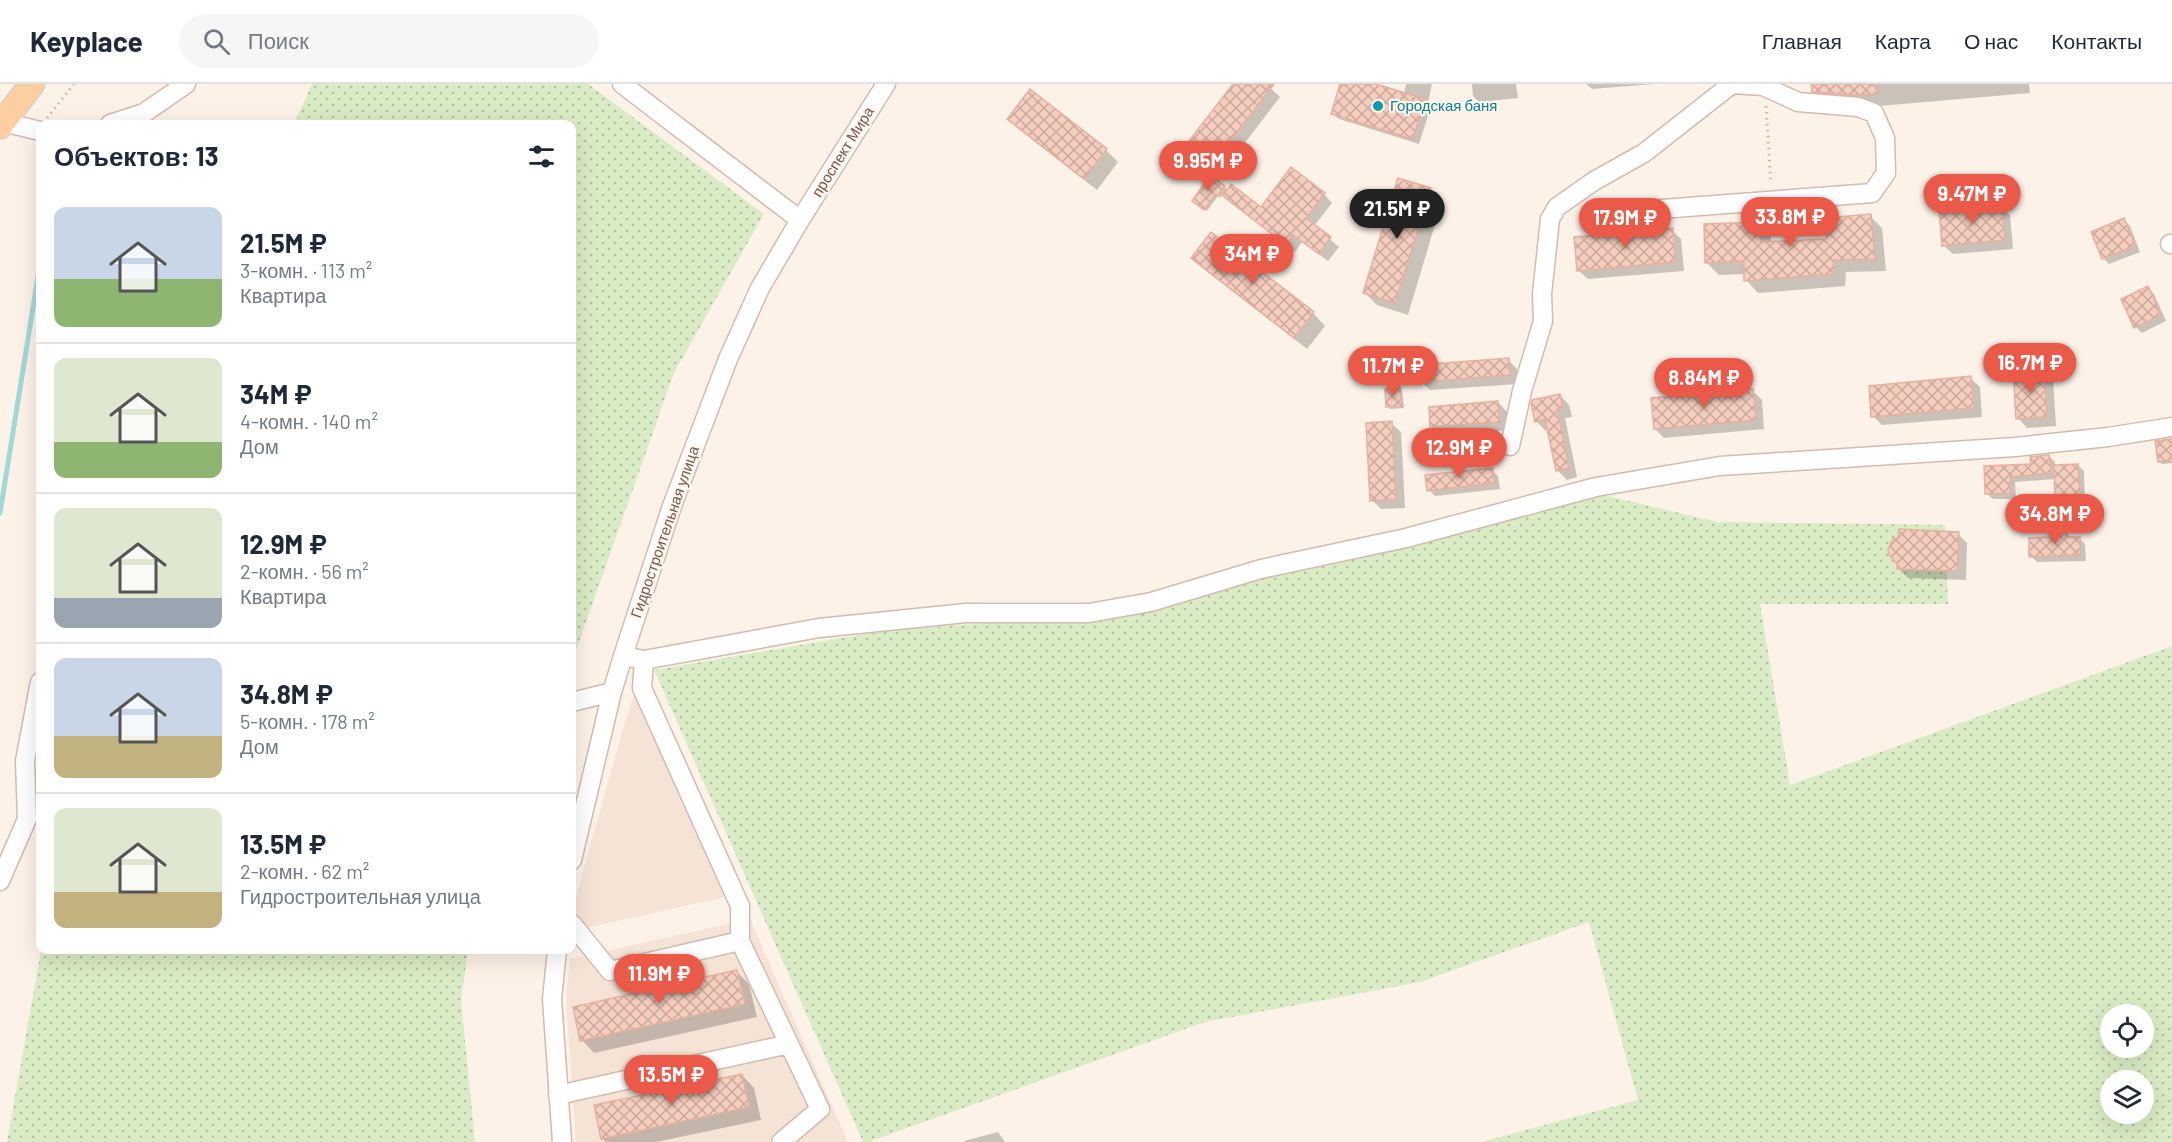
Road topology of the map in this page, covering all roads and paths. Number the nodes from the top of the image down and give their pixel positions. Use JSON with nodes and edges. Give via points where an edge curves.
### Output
{"nodes":[{"id":1,"x":32,"y":84,"type":"edge"},
{"id":2,"x":74,"y":84,"type":"edge"},
{"id":3,"x":186,"y":84,"type":"edge"},
{"id":4,"x":622,"y":84,"type":"edge"},
{"id":5,"x":886,"y":84,"type":"edge"},
{"id":6,"x":1763,"y":85,"type":"edge"},
{"id":7,"x":1767,"y":113,"type":"dead end"},
{"id":8,"x":45,"y":120,"type":"edge"},
{"id":9,"x":124,"y":120,"type":"edge"},
{"id":10,"x":2,"y":124,"type":"edge"},
{"id":11,"x":36,"y":130,"type":"edge"},
{"id":12,"x":1772,"y":200,"type":"junction"},
{"id":13,"x":1622,"y":212,"type":"dead end"},
{"id":14,"x":800,"y":220,"type":"junction"},
{"id":15,"x":2172,"y":427,"type":"edge"},
{"id":16,"x":1510,"y":446,"type":"dead end"},
{"id":17,"x":623,"y":656,"type":"junction"},
{"id":18,"x":644,"y":660,"type":"junction"},
{"id":19,"x":612,"y":692,"type":"junction"},
{"id":20,"x":576,"y":701,"type":"edge"},
{"id":21,"x":36,"y":703,"type":"edge"},
{"id":22,"x":576,"y":843,"type":"edge"},
{"id":23,"x":0,"y":880,"type":"edge"},
{"id":24,"x":576,"y":929,"type":"edge"},
{"id":25,"x":740,"y":941,"type":"junction"},
{"id":26,"x":557,"y":954,"type":"edge"},
{"id":27,"x":789,"y":1044,"type":"junction"},
{"id":28,"x":558,"y":1095,"type":"junction"},
{"id":29,"x":562,"y":1142,"type":"edge"},
{"id":30,"x":781,"y":1142,"type":"edge"}],
"edges":[{"from":1,"to":10,"type":"main road"},
{"from":2,"to":8,"type":"path"},
{"from":3,"to":9,"type":"street","via":[[144,112]]},
{"from":4,"to":14,"type":"street"},
{"from":5,"to":14,"type":"street","name":"проспект Мира"},
{"from":6,"to":12,"type":"street","via":[[1798,102],[1858,107],[1874,113],[1885,138],[1886,173],[1872,192]]},
{"from":6,"to":16,"type":"street","via":[[1732,84],[1644,153],[1557,207],[1550,219],[1543,321]]},
{"from":7,"to":12,"type":"path"},
{"from":10,"to":11,"type":"street"},
{"from":12,"to":13,"type":"street"},
{"from":14,"to":17,"type":"street","name":"Гидростроительная улица","via":[[760,288],[728,359],[672,506]]},
{"from":15,"to":18,"type":"street","via":[[2015,447],[1720,466],[1596,487],[1406,538],[1261,569],[1151,602],[1089,613],[966,613],[819,628]]},
{"from":17,"to":18,"type":"street"},
{"from":17,"to":19,"type":"street","name":"Гидростроительная улица"},
{"from":18,"to":25,"type":"street","via":[[642,688],[740,906]]},
{"from":19,"to":20,"type":"street"},
{"from":19,"to":22,"type":"street","name":"Гидростроительная улица"},
{"from":21,"to":23,"type":"street","via":[[25,761],[27,819]]},
{"from":24,"to":25,"type":"street","via":[[610,971]]},
{"from":25,"to":27,"type":"street"},
{"from":26,"to":28,"type":"street","via":[[552,999]]},
{"from":27,"to":28,"type":"street"},
{"from":27,"to":30,"type":"street","via":[[820,1109]]},
{"from":28,"to":29,"type":"street"}]}
